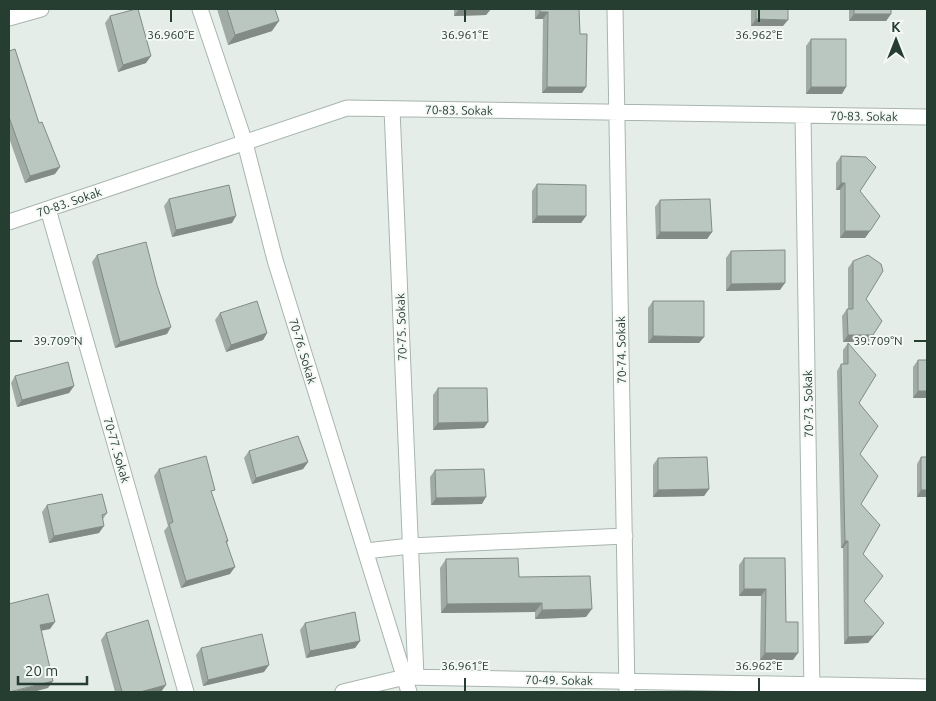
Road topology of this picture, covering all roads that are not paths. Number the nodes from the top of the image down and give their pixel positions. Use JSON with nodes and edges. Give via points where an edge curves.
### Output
{"nodes":[{"id":1,"x":41,"y":9,"type":"edge"},
{"id":2,"x":200,"y":9,"type":"edge"},
{"id":3,"x":615,"y":9,"type":"edge"},
{"id":4,"x":9,"y":18,"type":"edge"},
{"id":5,"x":392,"y":109,"type":"junction"},
{"id":6,"x":617,"y":112,"type":"junction"},
{"id":7,"x":803,"y":115,"type":"junction"},
{"id":8,"x":927,"y":117,"type":"edge"},
{"id":9,"x":245,"y":143,"type":"junction"},
{"id":10,"x":48,"y":209,"type":"junction"},
{"id":11,"x":9,"y":222,"type":"edge"},
{"id":12,"x":625,"y":536,"type":"junction"},
{"id":13,"x":410,"y":546,"type":"junction"},
{"id":14,"x":366,"y":551,"type":"junction"},
{"id":15,"x":410,"y":677,"type":"junction"},
{"id":16,"x":627,"y":687,"type":"edge"},
{"id":17,"x":927,"y":687,"type":"edge"},
{"id":18,"x":812,"y":689,"type":"edge"},
{"id":19,"x":186,"y":692,"type":"edge"},
{"id":20,"x":343,"y":692,"type":"edge"},
{"id":21,"x":409,"y":692,"type":"edge"}],
"edges":[{"from":1,"to":4,"type":"street"},
{"from":2,"to":9,"type":"street","name":"70-76. Sokak"},
{"from":3,"to":6,"type":"street","name":"70-74. Sokak"},
{"from":5,"to":6,"type":"street","name":"70-83. Sokak"},
{"from":5,"to":9,"type":"street","name":"70-83. Sokak","via":[[347,108]]},
{"from":5,"to":13,"type":"street","name":"70-75. Sokak"},
{"from":6,"to":7,"type":"street","name":"70-83. Sokak"},
{"from":6,"to":12,"type":"street","name":"70-74. Sokak"},
{"from":7,"to":8,"type":"street","name":"70-83. Sokak"},
{"from":7,"to":18,"type":"street","name":"70-73. Sokak"},
{"from":9,"to":10,"type":"street","name":"70-83. Sokak"},
{"from":9,"to":14,"type":"street","name":"70-76. Sokak","via":[[275,260]]},
{"from":10,"to":11,"type":"street","name":"70-83. Sokak"},
{"from":10,"to":19,"type":"street","name":"70-77. Sokak"},
{"from":12,"to":13,"type":"street"},
{"from":12,"to":16,"type":"street","name":"70-74. Sokak"},
{"from":13,"to":14,"type":"street"},
{"from":13,"to":15,"type":"street","name":"70-75. Sokak"},
{"from":14,"to":15,"type":"street","name":"70-76. Sokak"},
{"from":15,"to":16,"type":"street","name":"70-49. Sokak"},
{"from":15,"to":20,"type":"street","name":"70-49. Sokak"},
{"from":15,"to":21,"type":"street","name":"70-76. Sokak"},
{"from":16,"to":18,"type":"street","name":"70-49. Sokak"},
{"from":17,"to":18,"type":"street","name":"70-49. Sokak"}]}
